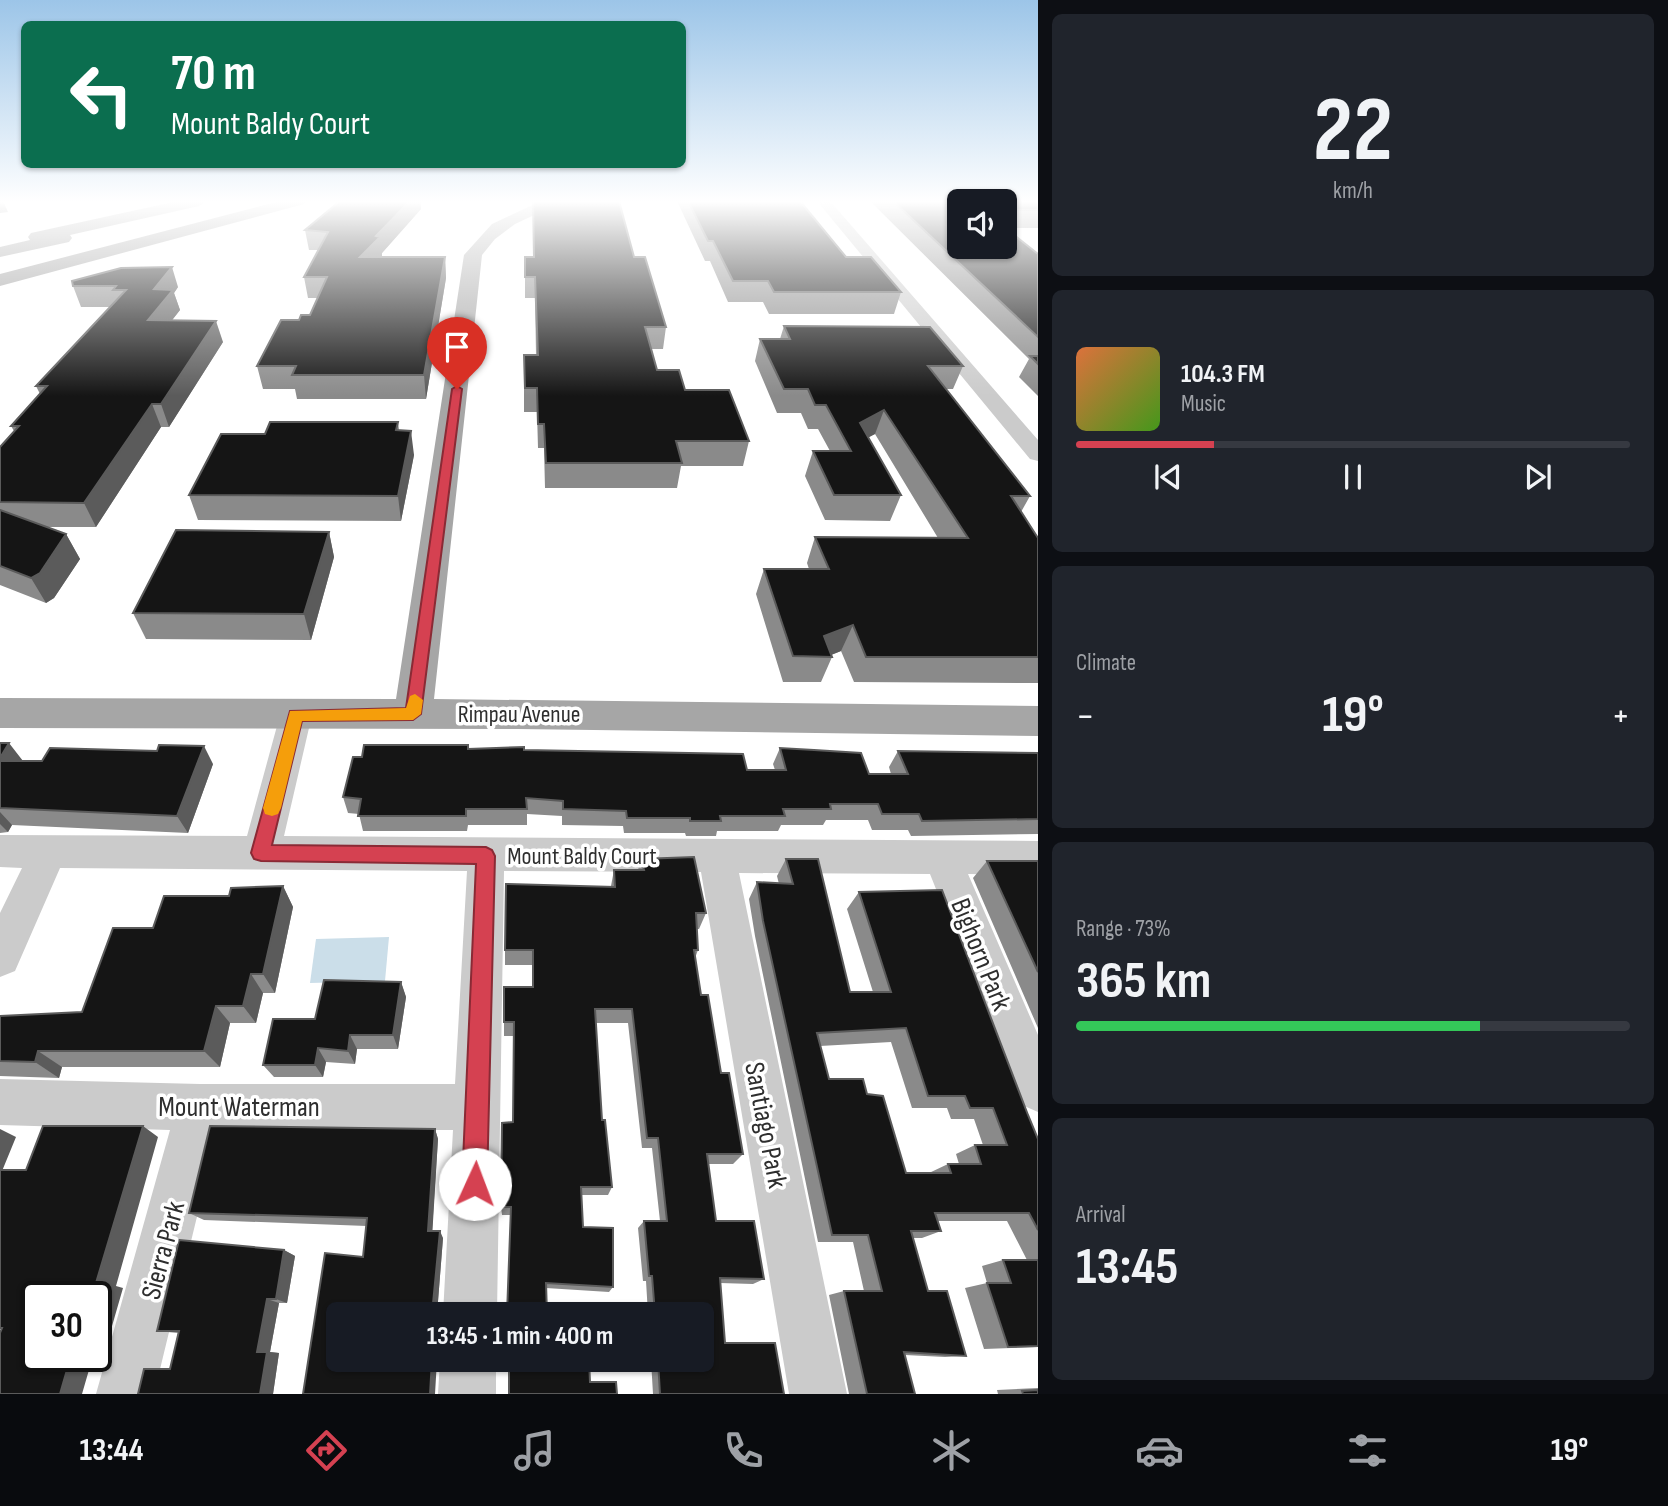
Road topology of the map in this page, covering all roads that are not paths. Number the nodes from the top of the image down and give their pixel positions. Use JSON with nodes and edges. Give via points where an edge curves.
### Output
{"nodes":[{"id":1,"x":53,"y":266,"type":"edge"},
{"id":2,"x":472,"y":266,"type":"edge"},
{"id":3,"x":878,"y":266,"type":"edge"},
{"id":4,"x":0,"y":280,"type":"edge"},
{"id":5,"x":1038,"y":454,"type":"edge"},
{"id":6,"x":0,"y":713,"type":"edge"},
{"id":7,"x":413,"y":714,"type":"junction"},
{"id":8,"x":296,"y":715,"type":"junction"},
{"id":9,"x":1038,"y":721,"type":"edge"},
{"id":10,"x":0,"y":851,"type":"edge"},
{"id":11,"x":50,"y":851,"type":"junction"},
{"id":12,"x":261,"y":853,"type":"junction"},
{"id":13,"x":486,"y":856,"type":"junction"},
{"id":14,"x":717,"y":856,"type":"junction"},
{"id":15,"x":942,"y":857,"type":"junction"},
{"id":16,"x":1038,"y":858,"type":"edge"},
{"id":17,"x":0,"y":957,"type":"edge"},
{"id":18,"x":1038,"y":1089,"type":"edge"},
{"id":19,"x":0,"y":1102,"type":"edge"},
{"id":20,"x":200,"y":1107,"type":"junction"},
{"id":21,"x":478,"y":1107,"type":"junction"},
{"id":22,"x":470,"y":1302,"type":"edge"},
{"id":23,"x":468,"y":1372,"type":"edge"},
{"id":24,"x":125,"y":1394,"type":"edge"},
{"id":25,"x":467,"y":1394,"type":"edge"},
{"id":26,"x":818,"y":1394,"type":"edge"}],
"edges":[{"from":1,"to":4,"type":"highway"},
{"from":2,"to":7,"type":"main road"},
{"from":3,"to":5,"type":"street"},
{"from":6,"to":8,"type":"main road","name":"Rimpau Avenue"},
{"from":7,"to":8,"type":"main road","name":"Rimpau Avenue"},
{"from":7,"to":9,"type":"main road","name":"Rimpau Avenue"},
{"from":8,"to":12,"type":"street"},
{"from":10,"to":11,"type":"street","name":"Mount Baldy Court"},
{"from":11,"to":12,"type":"street","name":"Mount Baldy Court"},
{"from":11,"to":17,"type":"street"},
{"from":12,"to":13,"type":"street","name":"Mount Baldy Court"},
{"from":13,"to":14,"type":"street","name":"Mount Baldy Court"},
{"from":13,"to":21,"type":"street"},
{"from":14,"to":15,"type":"street","name":"Mount Baldy Court"},
{"from":14,"to":26,"type":"street","name":"Santiago Park"},
{"from":15,"to":16,"type":"street","name":"Mount Baldy Court"},
{"from":15,"to":18,"type":"street","name":"Bighorn Park"},
{"from":19,"to":20,"type":"street","name":"Mount Waterman"},
{"from":20,"to":21,"type":"street","name":"Mount Waterman"},
{"from":20,"to":24,"type":"street","name":"Sierra Park"},
{"from":21,"to":22,"type":"street"},
{"from":23,"to":25,"type":"street"}]}
